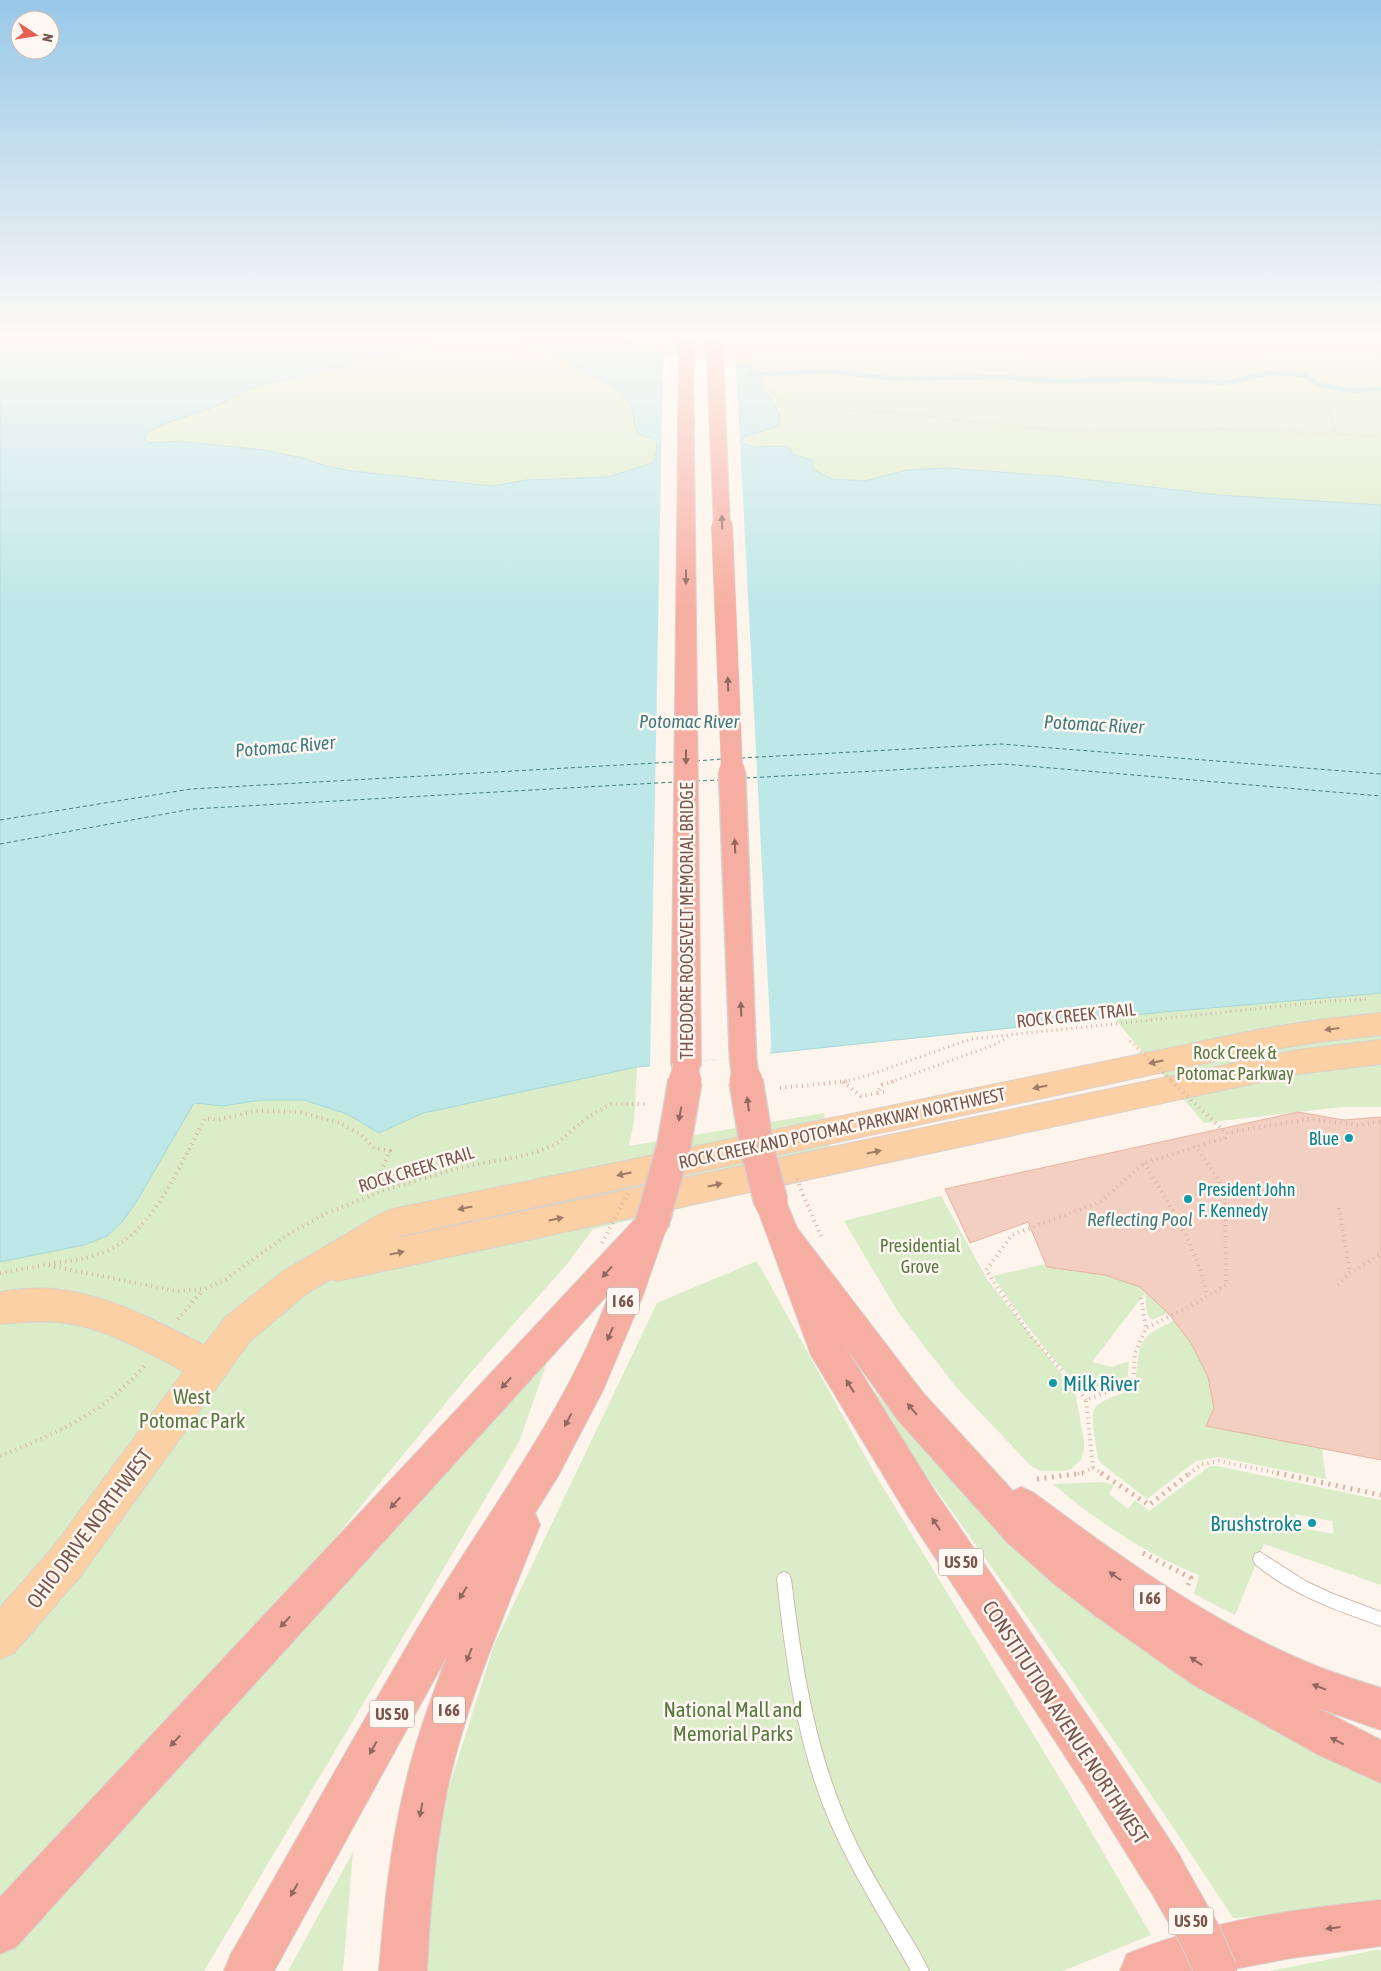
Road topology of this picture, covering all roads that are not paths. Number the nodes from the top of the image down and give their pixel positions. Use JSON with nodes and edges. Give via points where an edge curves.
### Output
{"nodes":[{"id":1,"x":685,"y":425,"type":"edge"},
{"id":2,"x":718,"y":425,"type":"edge"},
{"id":3,"x":1377,"y":1012,"type":"edge"},
{"id":4,"x":1381,"y":1052,"type":"edge"},
{"id":5,"x":652,"y":1223,"type":"junction"},
{"id":6,"x":785,"y":1238,"type":"junction"},
{"id":7,"x":316,"y":1271,"type":"junction"},
{"id":8,"x":0,"y":1308,"type":"edge"},
{"id":9,"x":209,"y":1365,"type":"junction"},
{"id":10,"x":944,"y":1446,"type":"junction"},
{"id":11,"x":545,"y":1463,"type":"junction"},
{"id":12,"x":1260,"y":1559,"type":"dead end"},
{"id":13,"x":784,"y":1579,"type":"dead end"},
{"id":14,"x":1381,"y":1619,"type":"edge"},
{"id":15,"x":0,"y":1639,"type":"edge"},
{"id":16,"x":1381,"y":1709,"type":"edge"},
{"id":17,"x":1381,"y":1762,"type":"edge"},
{"id":18,"x":1381,"y":1923,"type":"edge"},
{"id":19,"x":0,"y":1931,"type":"edge"},
{"id":20,"x":248,"y":1971,"type":"edge"},
{"id":21,"x":403,"y":1971,"type":"edge"},
{"id":22,"x":920,"y":1971,"type":"edge"},
{"id":23,"x":1144,"y":1971,"type":"edge"},
{"id":24,"x":1216,"y":1971,"type":"edge"}],
"edges":[{"from":1,"to":5,"type":"highway","name":"THEODORE ROOSEVELT MEMORIAL BRIDGE","number":"I 66","one_way":true,"bridge":true,"via":[[686,1065],[671,1158]]},
{"from":6,"to":2,"type":"highway","number":"I 66","one_way":true,"bridge":true,"via":[[758,1158],[749,1118],[743,1058]]},
{"from":3,"to":7,"type":"main road","name":"ROCK CREEK AND POTOMAC PARKWAY NORTHWEST","one_way":true,"via":[[1348,1027],[1257,1041],[393,1223]]},
{"from":7,"to":4,"type":"main road","name":"ROCK CREEK AND POTOMAC PARKWAY NORTHWEST","one_way":true,"via":[[1288,1064]]},
{"from":5,"to":11,"type":"highway","name":"THEODORE ROOSEVELT MEMORIAL BRIDGE","number":"I 66","one_way":true,"via":[[591,1378]]},
{"from":5,"to":19,"type":"highway","one_way":true},
{"from":10,"to":6,"type":"highway","number":"I 66","one_way":true,"via":[[879,1368]]},
{"from":24,"to":6,"type":"highway","name":"CONSTITUTION AVENUE NORTHWEST","number":"US 50","one_way":true,"bridge":true,"via":[[1164,1872],[922,1503],[823,1343]]},
{"from":7,"to":9,"type":"main road","name":"ROCK CREEK AND POTOMAC PARKWAY NORTHWEST","via":[[294,1283],[256,1313],[238,1329]]},
{"from":8,"to":9,"type":"main road","via":[[44,1304],[69,1307],[143,1334]]},
{"from":9,"to":15,"type":"main road","name":"OHIO DRIVE NORTHWEST","via":[[92,1529],[43,1592]]},
{"from":16,"to":10,"type":"highway","number":"I 66","one_way":true,"via":[[1253,1658],[1169,1610],[1071,1545]]},
{"from":17,"to":10,"type":"highway","one_way":true,"via":[[1332,1739],[1207,1669],[1111,1603],[1066,1569],[1021,1528]]},
{"from":11,"to":20,"type":"highway","number":"US 50","one_way":true,"via":[[437,1635]]},
{"from":11,"to":21,"type":"highway","number":"I 66","one_way":true,"via":[[466,1662],[433,1759],[412,1863]]},
{"from":12,"to":14,"type":"lane","via":[[1302,1588]]},
{"from":13,"to":22,"type":"lane","via":[[793,1655],[813,1755],[850,1848]]},
{"from":18,"to":23,"type":"highway","one_way":true,"via":[[1274,1936]]}]}
